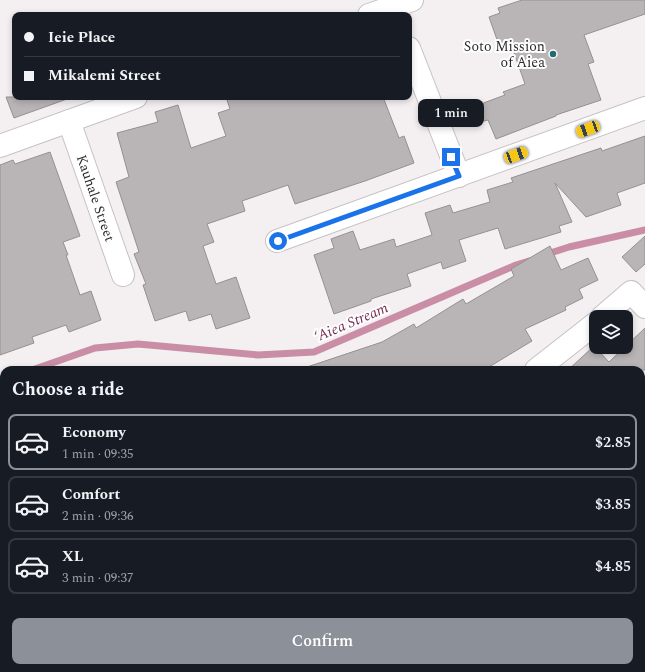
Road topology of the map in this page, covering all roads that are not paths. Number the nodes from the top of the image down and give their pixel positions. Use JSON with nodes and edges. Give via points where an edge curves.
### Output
{"nodes":[{"id":1,"x":398,"y":5,"type":"edge"},
{"id":2,"x":378,"y":12,"type":"edge"},
{"id":3,"x":412,"y":56,"type":"edge"},
{"id":4,"x":128,"y":100,"type":"edge"},
{"id":5,"x":645,"y":108,"type":"edge"},
{"id":6,"x":69,"y":121,"type":"junction"},
{"id":7,"x":0,"y":146,"type":"edge"},
{"id":8,"x":459,"y":176,"type":"junction"},
{"id":9,"x":278,"y":241,"type":"dead end"},
{"id":10,"x":123,"y":275,"type":"dead end"},
{"id":11,"x":645,"y":307,"type":"edge"},
{"id":12,"x":610,"y":310,"type":"edge"},
{"id":13,"x":589,"y":328,"type":"edge"},
{"id":14,"x":541,"y":366,"type":"edge"}],
"edges":[{"from":1,"to":2,"type":"street"},
{"from":3,"to":8,"type":"street"},
{"from":4,"to":6,"type":"street"},
{"from":5,"to":8,"type":"street"},
{"from":6,"to":7,"type":"street"},
{"from":6,"to":10,"type":"street","name":"Kauhale Street"},
{"from":8,"to":9,"type":"street"},
{"from":11,"to":12,"type":"street","via":[[631,292]]},
{"from":13,"to":14,"type":"street"}]}
